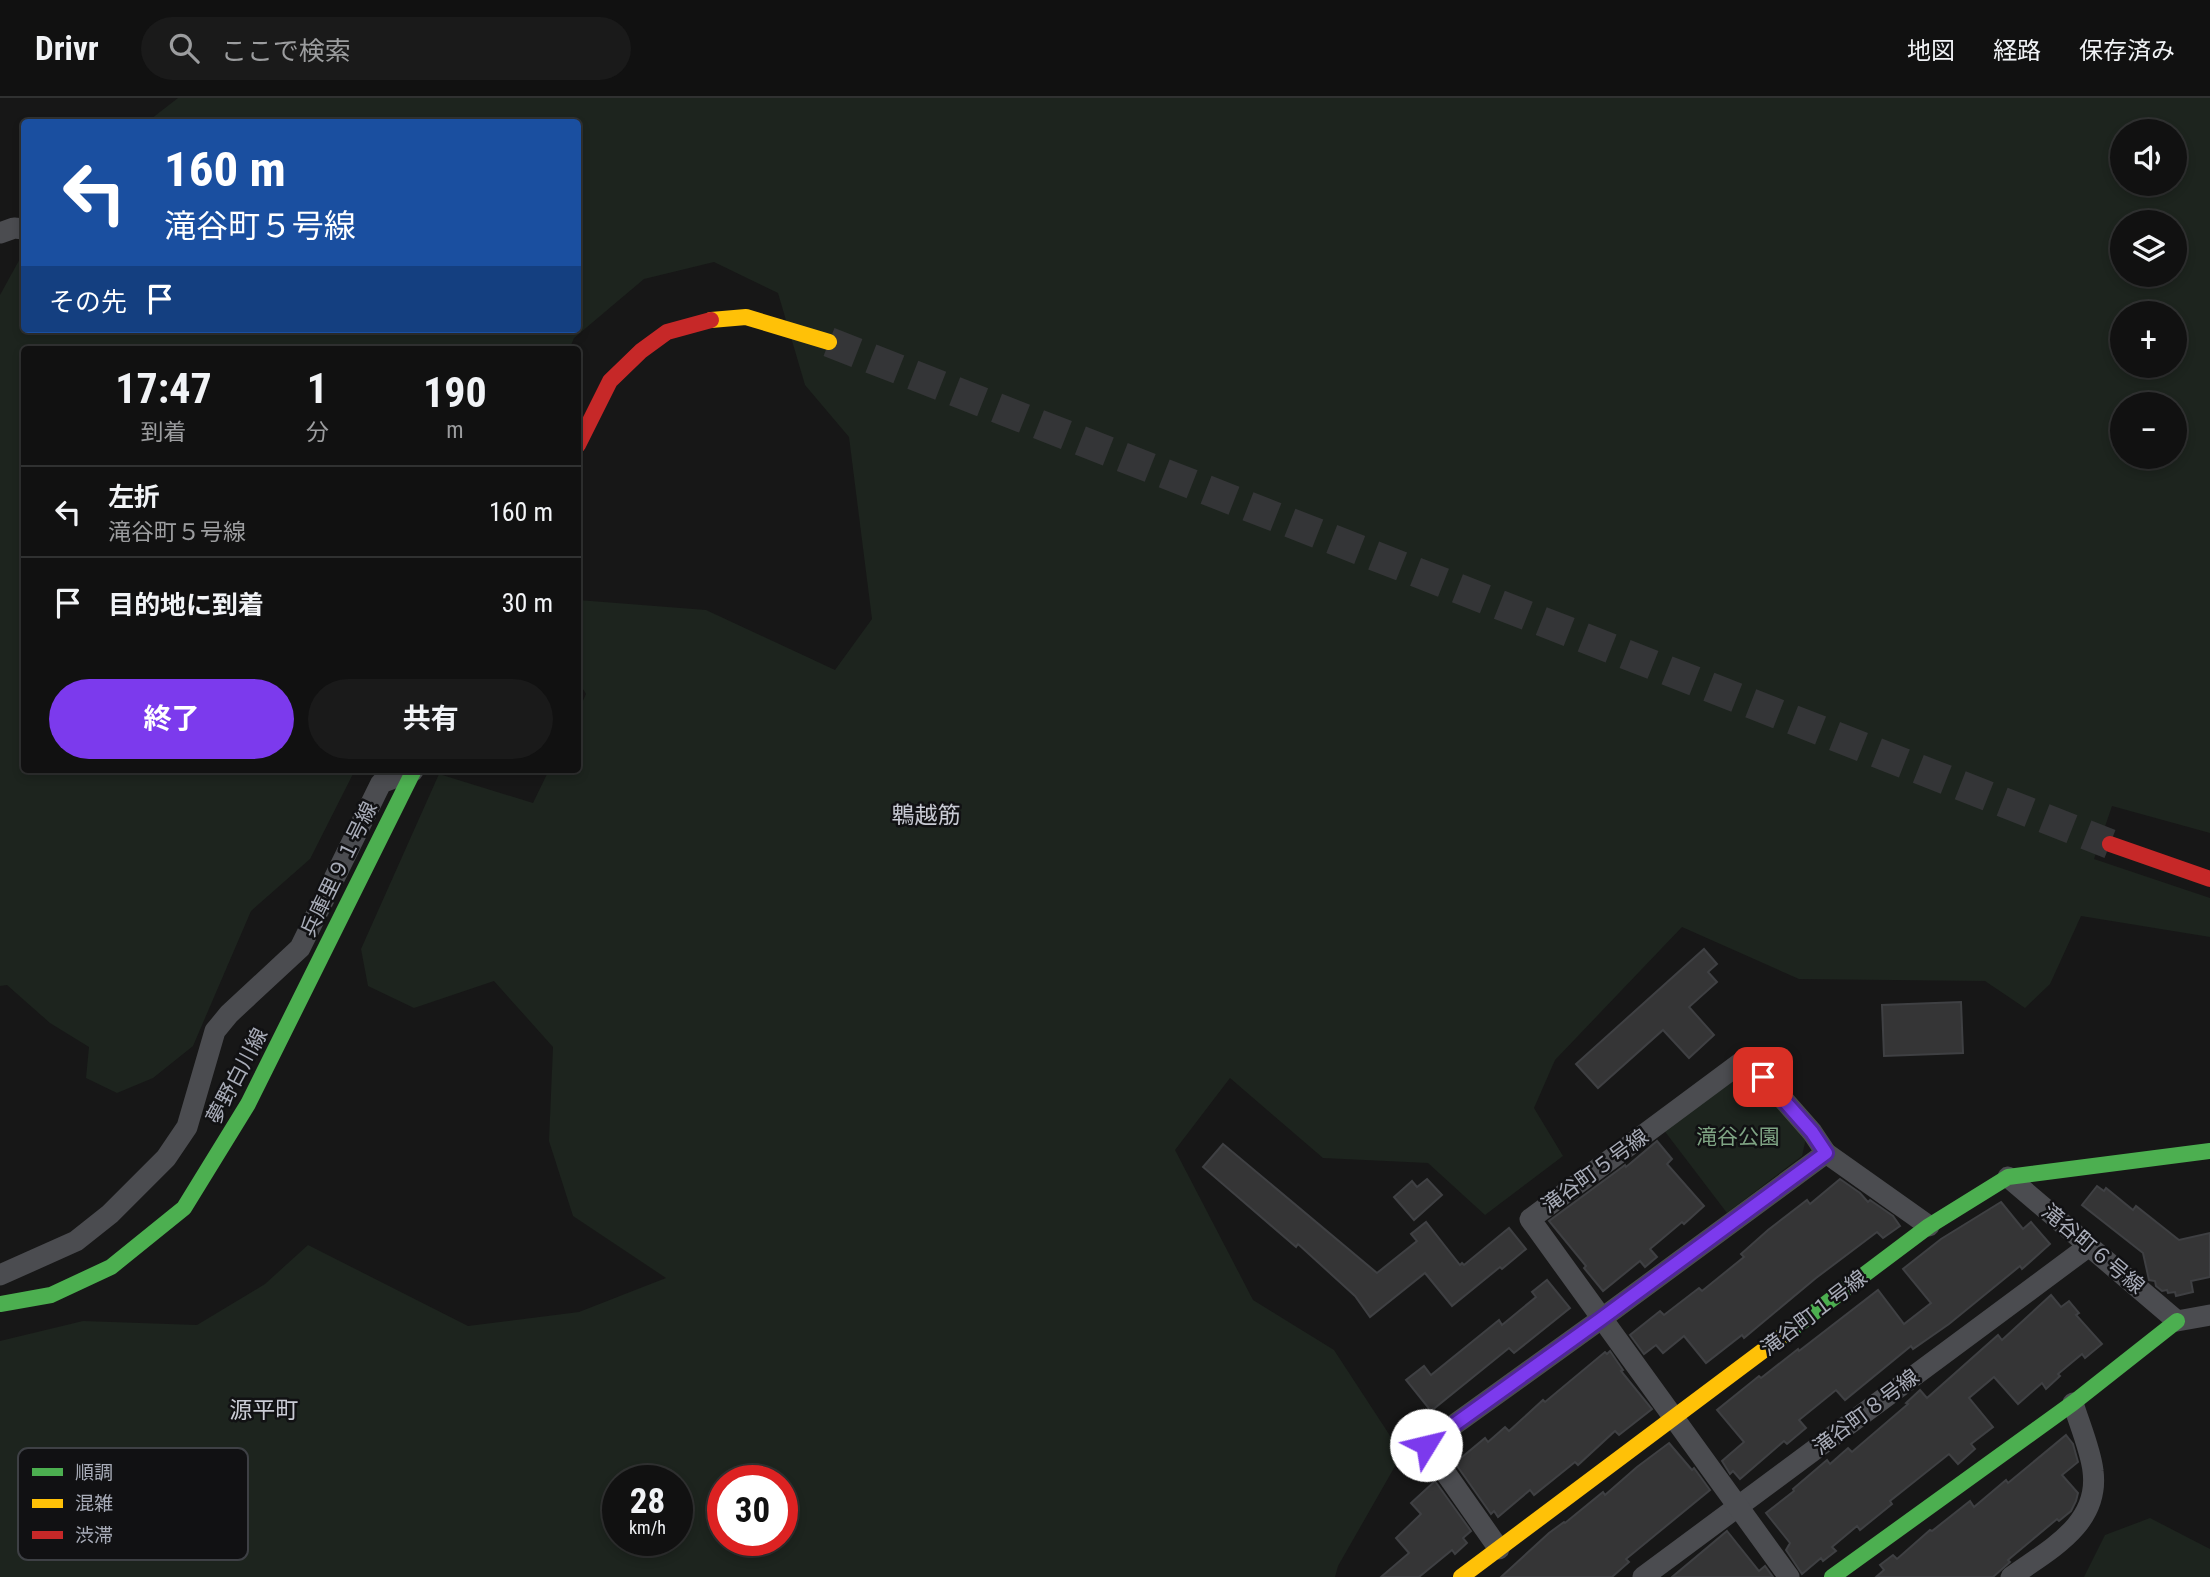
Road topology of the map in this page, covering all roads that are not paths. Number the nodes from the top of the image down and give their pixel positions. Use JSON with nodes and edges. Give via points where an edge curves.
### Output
{"nodes":[{"id":1,"x":21,"y":229,"type":"edge"},
{"id":2,"x":0,"y":233,"type":"edge"},
{"id":3,"x":829,"y":342,"type":"tunnel mouth"},
{"id":4,"x":581,"y":439,"type":"edge"},
{"id":5,"x":408,"y":773,"type":"edge"},
{"id":6,"x":413,"y":773,"type":"edge"},
{"id":7,"x":2110,"y":844,"type":"tunnel mouth"},
{"id":8,"x":2210,"y":879,"type":"edge"},
{"id":9,"x":2210,"y":1151,"type":"edge"},
{"id":10,"x":1826,"y":1153,"type":"junction"},
{"id":11,"x":2008,"y":1177,"type":"junction"},
{"id":12,"x":1929,"y":1226,"type":"junction"},
{"id":13,"x":2089,"y":1246,"type":"junction"},
{"id":14,"x":0,"y":1275,"type":"edge"},
{"id":15,"x":0,"y":1304,"type":"edge"},
{"id":16,"x":2210,"y":1315,"type":"edge"},
{"id":17,"x":1601,"y":1319,"type":"junction"},
{"id":18,"x":2177,"y":1321,"type":"junction"},
{"id":19,"x":2073,"y":1402,"type":"junction"},
{"id":20,"x":1673,"y":1418,"type":"junction"},
{"id":21,"x":1738,"y":1507,"type":"junction"},
{"id":22,"x":1499,"y":1549,"type":"junction"},
{"id":23,"x":1461,"y":1577,"type":"edge"},
{"id":24,"x":1643,"y":1577,"type":"edge"},
{"id":25,"x":1789,"y":1577,"type":"edge"},
{"id":26,"x":1832,"y":1577,"type":"edge"},
{"id":27,"x":2011,"y":1577,"type":"edge"}],
"edges":[{"from":1,"to":2,"type":"street"},
{"from":3,"to":4,"type":"street","via":[[746,317],[720,318],[667,332],[610,381]]},
{"from":5,"to":14,"type":"street","name":"兵庫里９１号線","via":[[381,783],[300,948],[215,1031],[187,1127],[166,1158],[76,1241]]},
{"from":6,"to":15,"type":"street","name":"夢野白川線","via":[[248,1104],[184,1208],[111,1267],[51,1294]]},
{"from":7,"to":8,"type":"street"},
{"from":9,"to":11,"type":"street","name":"滝谷町１号線"},
{"from":10,"to":12,"type":"street"},
{"from":10,"to":17,"type":"street"},
{"from":10,"to":17,"type":"street","name":"滝谷町５号線","via":[[1747,1058],[1531,1219]]},
{"from":11,"to":12,"type":"street","name":"滝谷町１号線"},
{"from":11,"to":13,"type":"street","name":"滝谷町６号線"},
{"from":12,"to":20,"type":"street","name":"滝谷町１号線"},
{"from":13,"to":18,"type":"street","name":"滝谷町６号線"},
{"from":13,"to":21,"type":"street","name":"滝谷町８号線"},
{"from":16,"to":18,"type":"street"},
{"from":17,"to":20,"type":"street","name":"滝谷町５号線"},
{"from":17,"to":22,"type":"street","via":[[1426,1445]]},
{"from":18,"to":19,"type":"street"},
{"from":19,"to":26,"type":"street"},
{"from":19,"to":27,"type":"street","via":[[2094,1471],[2091,1502],[2076,1530]]},
{"from":20,"to":21,"type":"street","name":"滝谷町５号線"},
{"from":20,"to":22,"type":"street","name":"滝谷町１号線"},
{"from":21,"to":24,"type":"street","name":"滝谷町８号線"},
{"from":21,"to":25,"type":"street","name":"滝谷町５号線"},
{"from":22,"to":23,"type":"street","name":"滝谷町１号線"}]}
